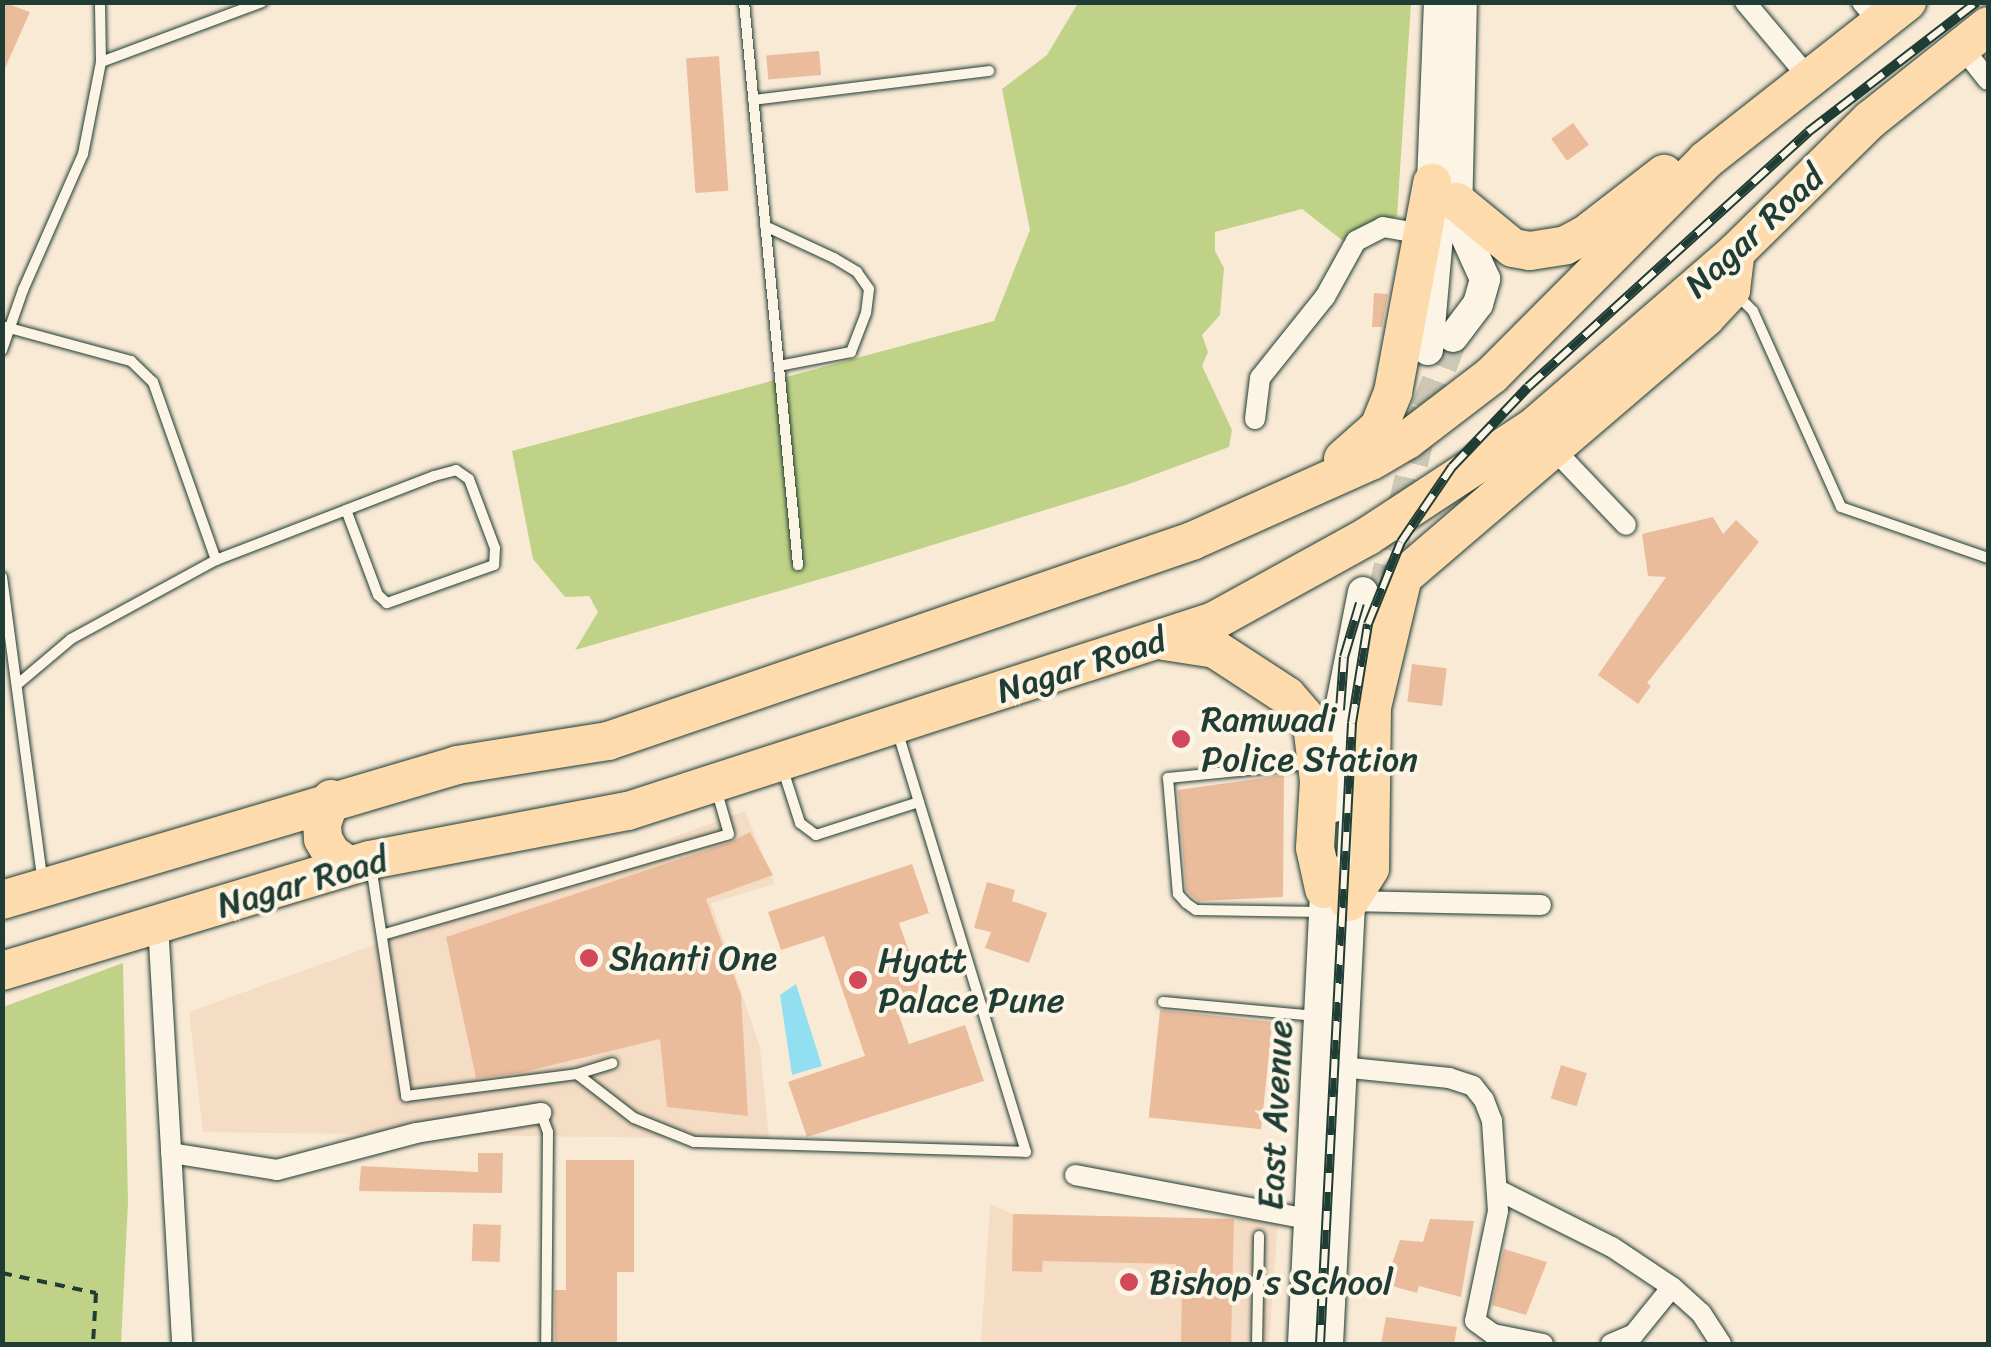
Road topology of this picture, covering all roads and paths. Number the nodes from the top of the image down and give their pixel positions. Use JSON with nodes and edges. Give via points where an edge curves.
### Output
{"nodes":[{"id":1,"x":100,"y":2,"type":"edge"},
{"id":2,"x":262,"y":2,"type":"edge"},
{"id":3,"x":744,"y":2,"type":"edge"},
{"id":4,"x":1438,"y":2,"type":"edge"},
{"id":5,"x":1462,"y":2,"type":"edge"},
{"id":6,"x":1745,"y":2,"type":"edge"},
{"id":7,"x":1883,"y":9,"type":"edge"},
{"id":8,"x":1975,"y":36,"type":"edge"},
{"id":9,"x":101,"y":62,"type":"junction"},
{"id":10,"x":989,"y":71,"type":"dead end"},
{"id":11,"x":1809,"y":78,"type":"junction"},
{"id":12,"x":1988,"y":80,"type":"edge"},
{"id":13,"x":752,"y":100,"type":"junction"},
{"id":14,"x":1724,"y":147,"type":"junction"},
{"id":15,"x":1445,"y":192,"type":"junction"},
{"id":16,"x":765,"y":226,"type":"junction"},
{"id":17,"x":1421,"y":234,"type":"junction"},
{"id":18,"x":1736,"y":252,"type":"junction"},
{"id":19,"x":1732,"y":290,"type":"junction"},
{"id":20,"x":7,"y":328,"type":"edge"},
{"id":21,"x":2,"y":350,"type":"edge"},
{"id":22,"x":779,"y":366,"type":"junction"},
{"id":23,"x":1256,"y":418,"type":"dead end"},
{"id":24,"x":1543,"y":437,"type":"junction"},
{"id":25,"x":1296,"y":494,"type":"junction"},
{"id":26,"x":346,"y":510,"type":"junction"},
{"id":27,"x":1626,"y":525,"type":"dead end"},
{"id":28,"x":1988,"y":558,"type":"edge"},
{"id":29,"x":216,"y":560,"type":"junction"},
{"id":30,"x":798,"y":565,"type":"dead end"},
{"id":31,"x":2,"y":576,"type":"edge"},
{"id":32,"x":1372,"y":593,"type":"tunnel mouth"},
{"id":33,"x":1158,"y":641,"type":"junction"},
{"id":34,"x":19,"y":683,"type":"junction"},
{"id":35,"x":896,"y":725,"type":"junction"},
{"id":36,"x":780,"y":761,"type":"junction"},
{"id":37,"x":1318,"y":763,"type":"junction"},
{"id":38,"x":714,"y":780,"type":"junction"},
{"id":39,"x":332,"y":799,"type":"junction"},
{"id":40,"x":919,"y":802,"type":"junction"},
{"id":41,"x":279,"y":814,"type":"junction"},
{"id":42,"x":359,"y":863,"type":"junction"},
{"id":43,"x":296,"y":882,"type":"junction"},
{"id":44,"x":43,"y":886,"type":"junction"},
{"id":45,"x":2,"y":900,"type":"edge"},
{"id":46,"x":1330,"y":900,"type":"junction"},
{"id":47,"x":1541,"y":905,"type":"dead end"},
{"id":48,"x":158,"y":924,"type":"junction"},
{"id":49,"x":382,"y":935,"type":"junction"},
{"id":50,"x":2,"y":970,"type":"edge"},
{"id":51,"x":1163,"y":1002,"type":"dead end"},
{"id":52,"x":1317,"y":1016,"type":"junction"},
{"id":53,"x":612,"y":1062,"type":"dead end"},
{"id":54,"x":1329,"y":1066,"type":"junction"},
{"id":55,"x":577,"y":1074,"type":"junction"},
{"id":56,"x":541,"y":1114,"type":"joint"},
{"id":57,"x":171,"y":1154,"type":"junction"},
{"id":58,"x":1075,"y":1175,"type":"dead end"},
{"id":59,"x":1498,"y":1190,"type":"junction"},
{"id":60,"x":1308,"y":1219,"type":"junction"},
{"id":61,"x":1259,"y":1236,"type":"dead end"},
{"id":62,"x":2,"y":1273,"type":"edge"},
{"id":63,"x":1672,"y":1288,"type":"junction"},
{"id":64,"x":93,"y":1344,"type":"edge"},
{"id":65,"x":182,"y":1344,"type":"edge"},
{"id":66,"x":546,"y":1344,"type":"edge"},
{"id":67,"x":1257,"y":1344,"type":"edge"},
{"id":68,"x":1302,"y":1344,"type":"edge"},
{"id":69,"x":1328,"y":1344,"type":"edge"},
{"id":70,"x":1543,"y":1344,"type":"edge"},
{"id":71,"x":1611,"y":1344,"type":"edge"},
{"id":72,"x":1721,"y":1344,"type":"edge"}],
"edges":[{"from":1,"to":9,"type":"lane"},
{"from":2,"to":9,"type":"lane"},
{"from":3,"to":13,"type":"lane"},
{"from":4,"to":15,"type":"main road"},
{"from":5,"to":15,"type":"main road"},
{"from":6,"to":11,"type":"street"},
{"from":7,"to":11,"type":"highway","name":"Nagar Road"},
{"from":8,"to":12,"type":"street"},
{"from":8,"to":18,"type":"highway","name":"Nagar Road","via":[[1870,120]]},
{"from":9,"to":20,"type":"lane","via":[[83,154]]},
{"from":10,"to":13,"type":"lane"},
{"from":11,"to":14,"type":"highway","name":"Nagar Road"},
{"from":13,"to":16,"type":"lane"},
{"from":14,"to":15,"type":"highway","via":[[1672,168],[1584,236],[1530,250],[1513,248]]},
{"from":14,"to":25,"type":"highway","name":"Nagar Road","via":[[1492,375],[1406,440]]},
{"from":15,"to":15,"type":"main road","via":[[1440,212],[1440,343],[1478,304],[1485,279]]},
{"from":15,"to":17,"type":"highway"},
{"from":16,"to":22,"type":"lane"},
{"from":16,"to":22,"type":"lane","via":[[834,258],[869,289],[851,352]]},
{"from":17,"to":23,"type":"street","via":[[1383,228],[1356,241],[1325,297],[1260,378]]},
{"from":17,"to":25,"type":"highway","via":[[1402,358],[1386,412],[1367,441]]},
{"from":18,"to":19,"type":"highway"},
{"from":18,"to":24,"type":"highway","name":"Nagar Road"},
{"from":19,"to":24,"type":"highway","via":[[1706,317]]},
{"from":19,"to":28,"type":"lane","via":[[1753,311],[1842,506]]},
{"from":20,"to":21,"type":"lane"},
{"from":20,"to":29,"type":"lane","via":[[131,362],[154,382]]},
{"from":22,"to":30,"type":"lane"},
{"from":24,"to":27,"type":"street"},
{"from":24,"to":33,"type":"highway","name":"Nagar Road","via":[[1214,620]]},
{"from":24,"to":46,"type":"highway","via":[[1402,577],[1372,707],[1370,868]]},
{"from":25,"to":39,"type":"highway","name":"Nagar Road","via":[[1192,541],[608,741],[457,765]]},
{"from":26,"to":26,"type":"lane","via":[[448,471],[464,472],[495,548],[494,565],[387,603],[378,595]]},
{"from":26,"to":29,"type":"lane"},
{"from":29,"to":34,"type":"lane","via":[[71,639]]},
{"from":31,"to":34,"type":"lane"},
{"from":32,"to":46,"type":"main road"},
{"from":33,"to":35,"type":"highway","name":"Nagar Road"},
{"from":33,"to":37,"type":"highway","via":[[1215,649],[1287,696],[1312,725]]},
{"from":34,"to":44,"type":"lane"},
{"from":35,"to":36,"type":"highway","name":"Nagar Road"},
{"from":35,"to":40,"type":"lane"},
{"from":36,"to":38,"type":"highway","name":"Nagar Road"},
{"from":36,"to":40,"type":"lane","via":[[800,823],[816,834]]},
{"from":37,"to":46,"type":"highway","via":[[1315,848]]},
{"from":37,"to":46,"type":"lane","via":[[1168,778],[1178,894],[1196,910]]},
{"from":38,"to":42,"type":"highway","name":"Nagar Road","via":[[628,811]]},
{"from":38,"to":49,"type":"lane","via":[[728,834]]},
{"from":39,"to":41,"type":"highway","name":"Nagar Road"},
{"from":39,"to":42,"type":"highway","via":[[323,839],[331,853]]},
{"from":40,"to":55,"type":"lane","via":[[1026,1152],[694,1142],[634,1118]]},
{"from":41,"to":43,"type":"highway","via":[[303,844]]},
{"from":41,"to":44,"type":"highway","name":"Nagar Road"},
{"from":42,"to":43,"type":"highway","name":"Nagar Road"},
{"from":42,"to":49,"type":"lane"},
{"from":43,"to":48,"type":"highway","name":"Nagar Road"},
{"from":44,"to":45,"type":"highway","name":"Nagar Road"},
{"from":46,"to":47,"type":"street"},
{"from":46,"to":52,"type":"main road","name":"East Avenue"},
{"from":46,"to":54,"type":"main road","name":"East Avenue"},
{"from":48,"to":50,"type":"highway","name":"Nagar Road"},
{"from":48,"to":57,"type":"street"},
{"from":49,"to":55,"type":"lane","via":[[406,1096]]},
{"from":51,"to":52,"type":"lane"},
{"from":52,"to":54,"type":"main road","name":"East Avenue"},
{"from":53,"to":55,"type":"lane"},
{"from":54,"to":59,"type":"street","via":[[1472,1086],[1492,1121]]},
{"from":54,"to":60,"type":"main road","name":"East Avenue"},
{"from":54,"to":69,"type":"main road","name":"East Avenue"},
{"from":56,"to":57,"type":"street","via":[[403,1136],[277,1170]]},
{"from":56,"to":66,"type":"lane","via":[[548,1132]]},
{"from":57,"to":65,"type":"street"},
{"from":58,"to":60,"type":"street"},
{"from":59,"to":63,"type":"street","via":[[1612,1247]]},
{"from":59,"to":70,"type":"street","via":[[1475,1321],[1493,1334]]},
{"from":60,"to":68,"type":"main road","name":"East Avenue"},
{"from":61,"to":67,"type":"lane"},
{"from":62,"to":64,"type":"path","via":[[96,1293]]},
{"from":63,"to":71,"type":"street","via":[[1634,1334]]},
{"from":63,"to":72,"type":"street","via":[[1701,1313]]}]}
